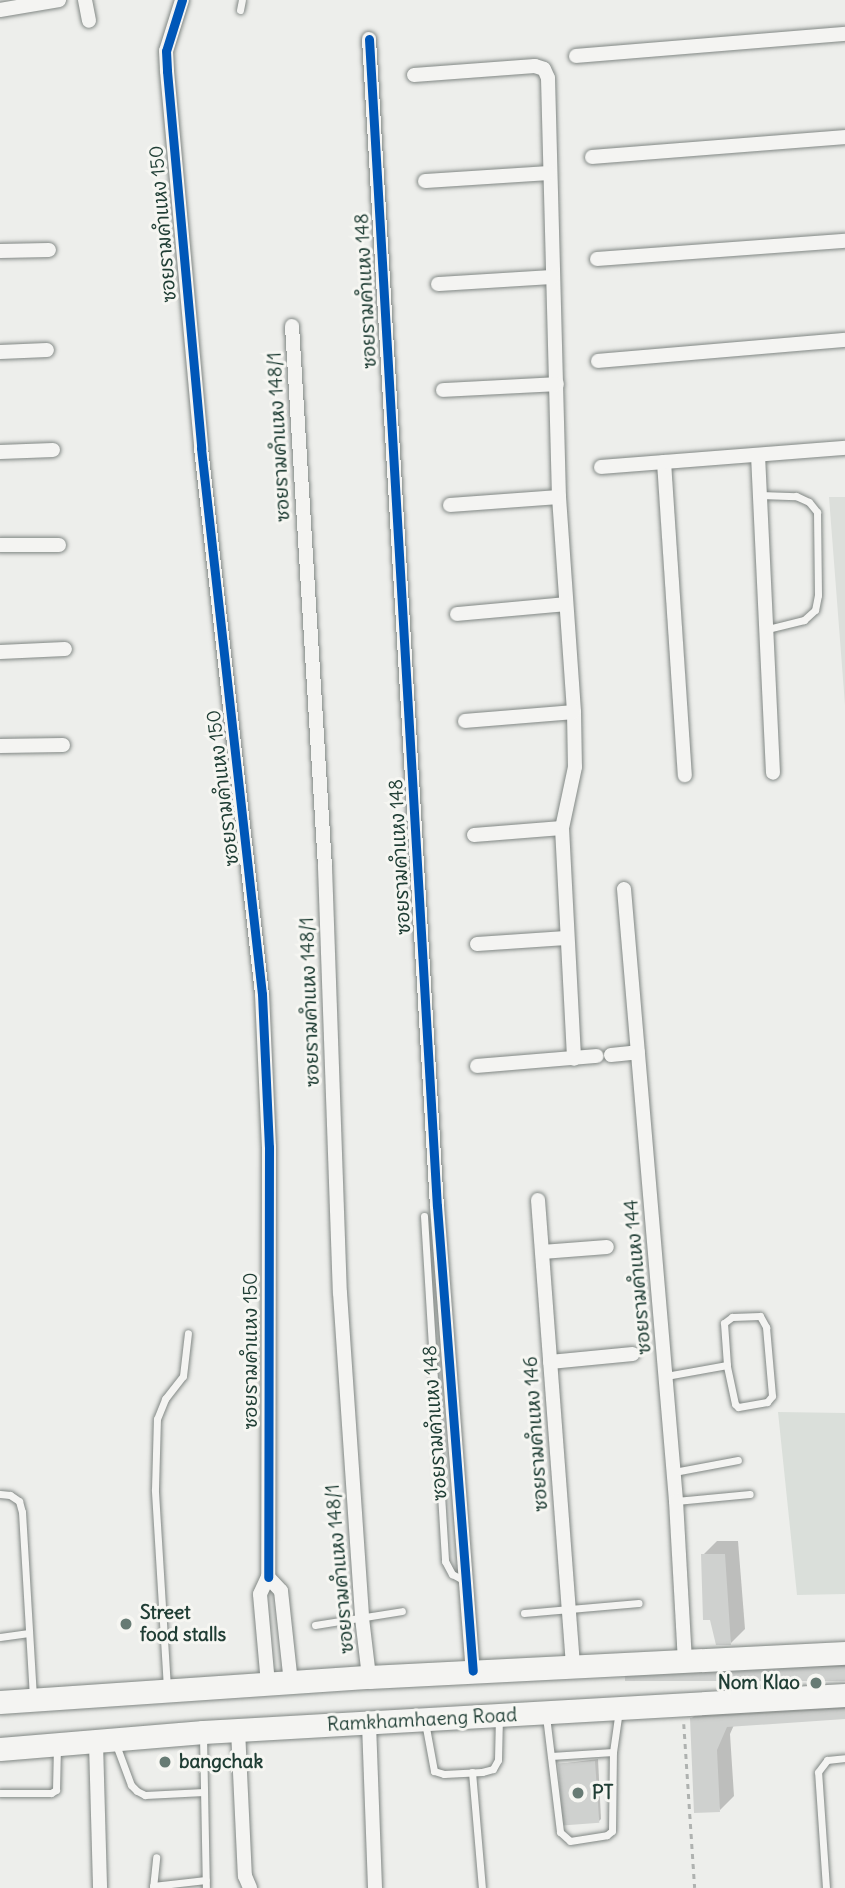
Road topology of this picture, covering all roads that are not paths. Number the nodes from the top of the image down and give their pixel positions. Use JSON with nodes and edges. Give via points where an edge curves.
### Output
{"nodes":[{"id":1,"x":60,"y":0,"type":"edge"},
{"id":2,"x":85,"y":0,"type":"edge"},
{"id":3,"x":242,"y":0,"type":"edge"},
{"id":4,"x":181,"y":1,"type":"edge"},
{"id":5,"x":0,"y":10,"type":"edge"},
{"id":6,"x":240,"y":10,"type":"dead end"},
{"id":7,"x":89,"y":21,"type":"dead end"},
{"id":8,"x":845,"y":34,"type":"edge"},
{"id":9,"x":369,"y":39,"type":"dead end"},
{"id":10,"x":576,"y":56,"type":"dead end"},
{"id":11,"x":414,"y":75,"type":"dead end"},
{"id":12,"x":845,"y":136,"type":"edge"},
{"id":13,"x":592,"y":157,"type":"dead end"},
{"id":14,"x":550,"y":173,"type":"junction"},
{"id":15,"x":425,"y":181,"type":"dead end"},
{"id":16,"x":845,"y":241,"type":"edge"},
{"id":17,"x":49,"y":250,"type":"dead end"},
{"id":18,"x":0,"y":251,"type":"edge"},
{"id":19,"x":597,"y":259,"type":"dead end"},
{"id":20,"x":553,"y":277,"type":"junction"},
{"id":21,"x":438,"y":284,"type":"dead end"},
{"id":22,"x":292,"y":326,"type":"dead end"},
{"id":23,"x":845,"y":340,"type":"edge"},
{"id":24,"x":47,"y":350,"type":"dead end"},
{"id":25,"x":0,"y":352,"type":"edge"},
{"id":26,"x":598,"y":361,"type":"dead end"},
{"id":27,"x":557,"y":384,"type":"junction"},
{"id":28,"x":443,"y":390,"type":"dead end"},
{"id":29,"x":845,"y":448,"type":"edge"},
{"id":30,"x":53,"y":450,"type":"dead end"},
{"id":31,"x":0,"y":452,"type":"edge"},
{"id":32,"x":758,"y":455,"type":"junction"},
{"id":33,"x":664,"y":462,"type":"junction"},
{"id":34,"x":601,"y":467,"type":"dead end"},
{"id":35,"x":760,"y":495,"type":"junction"},
{"id":36,"x":559,"y":497,"type":"junction"},
{"id":37,"x":450,"y":505,"type":"dead end"},
{"id":38,"x":0,"y":545,"type":"edge"},
{"id":39,"x":59,"y":545,"type":"dead end"},
{"id":40,"x":566,"y":604,"type":"junction"},
{"id":41,"x":457,"y":614,"type":"dead end"},
{"id":42,"x":766,"y":629,"type":"junction"},
{"id":43,"x":65,"y":649,"type":"dead end"},
{"id":44,"x":0,"y":652,"type":"edge"},
{"id":45,"x":574,"y":712,"type":"junction"},
{"id":46,"x":465,"y":721,"type":"dead end"},
{"id":47,"x":63,"y":745,"type":"dead end"},
{"id":48,"x":0,"y":746,"type":"edge"},
{"id":49,"x":773,"y":773,"type":"dead end"},
{"id":50,"x":685,"y":775,"type":"dead end"},
{"id":51,"x":562,"y":828,"type":"junction"},
{"id":52,"x":474,"y":835,"type":"dead end"},
{"id":53,"x":624,"y":889,"type":"dead end"},
{"id":54,"x":566,"y":938,"type":"junction"},
{"id":55,"x":477,"y":944,"type":"dead end"},
{"id":56,"x":638,"y":1052,"type":"junction"},
{"id":57,"x":574,"y":1059,"type":"junction"},
{"id":58,"x":477,"y":1066,"type":"dead end"},
{"id":59,"x":538,"y":1200,"type":"dead end"},
{"id":60,"x":424,"y":1216,"type":"dead end"},
{"id":61,"x":607,"y":1247,"type":"dead end"},
{"id":62,"x":542,"y":1252,"type":"junction"},
{"id":63,"x":188,"y":1334,"type":"dead end"},
{"id":64,"x":633,"y":1354,"type":"dead end"},
{"id":65,"x":550,"y":1362,"type":"junction"},
{"id":66,"x":727,"y":1364,"type":"junction"},
{"id":67,"x":665,"y":1376,"type":"junction"},
{"id":68,"x":738,"y":1460,"type":"dead end"},
{"id":69,"x":674,"y":1472,"type":"junction"},
{"id":70,"x":0,"y":1494,"type":"edge"},
{"id":71,"x":750,"y":1494,"type":"dead end"},
{"id":72,"x":676,"y":1501,"type":"junction"},
{"id":73,"x":268,"y":1577,"type":"junction"},
{"id":74,"x":465,"y":1581,"type":"junction"},
{"id":75,"x":639,"y":1602,"type":"dead end"},
{"id":76,"x":569,"y":1609,"type":"junction"},
{"id":77,"x":402,"y":1611,"type":"dead end"},
{"id":78,"x":524,"y":1613,"type":"dead end"},
{"id":79,"x":362,"y":1618,"type":"junction"},
{"id":80,"x":315,"y":1625,"type":"dead end"},
{"id":81,"x":29,"y":1633,"type":"junction"},
{"id":82,"x":0,"y":1637,"type":"edge"},
{"id":83,"x":845,"y":1653,"type":"edge"},
{"id":84,"x":685,"y":1662,"type":"junction"},
{"id":85,"x":573,"y":1665,"type":"junction"},
{"id":86,"x":473,"y":1671,"type":"junction"},
{"id":87,"x":369,"y":1677,"type":"junction"},
{"id":88,"x":280,"y":1683,"type":"junction"},
{"id":89,"x":167,"y":1690,"type":"junction"},
{"id":90,"x":845,"y":1695,"type":"edge"},
{"id":91,"x":33,"y":1700,"type":"junction"},
{"id":92,"x":0,"y":1702,"type":"edge"},
{"id":93,"x":619,"y":1709,"type":"junction"},
{"id":94,"x":545,"y":1713,"type":"junction"},
{"id":95,"x":499,"y":1716,"type":"junction"},
{"id":96,"x":424,"y":1720,"type":"junction"},
{"id":97,"x":369,"y":1724,"type":"junction"},
{"id":98,"x":237,"y":1730,"type":"junction"},
{"id":99,"x":203,"y":1732,"type":"junction"},
{"id":100,"x":105,"y":1742,"type":"junction"},
{"id":101,"x":57,"y":1745,"type":"junction"},
{"id":102,"x":0,"y":1749,"type":"edge"},
{"id":103,"x":613,"y":1752,"type":"junction"},
{"id":104,"x":551,"y":1756,"type":"junction"},
{"id":105,"x":845,"y":1758,"type":"edge"},
{"id":106,"x":472,"y":1772,"type":"junction"},
{"id":107,"x":204,"y":1792,"type":"junction"},
{"id":108,"x":0,"y":1793,"type":"edge"},
{"id":109,"x":156,"y":1857,"type":"dead end"},
{"id":110,"x":206,"y":1884,"type":"edge"},
{"id":111,"x":245,"y":1884,"type":"edge"},
{"id":112,"x":153,"y":1887,"type":"edge"},
{"id":113,"x":100,"y":1888,"type":"edge"},
{"id":114,"x":375,"y":1888,"type":"edge"},
{"id":115,"x":482,"y":1888,"type":"edge"},
{"id":116,"x":826,"y":1888,"type":"edge"}],
"edges":[{"from":1,"to":5,"type":"street"},
{"from":2,"to":7,"type":"street"},
{"from":3,"to":6,"type":"lane"},
{"from":4,"to":73,"type":"street","name":"ซอยรามคำแหง 150","via":[[166,51],[167,71],[201,448],[262,994],[269,1147]]},
{"from":8,"to":10,"type":"street"},
{"from":9,"to":74,"type":"street","name":"ซอยรามคำแหง 148","via":[[436,1178]]},
{"from":11,"to":14,"type":"street","via":[[544,69]]},
{"from":12,"to":13,"type":"street"},
{"from":14,"to":15,"type":"street"},
{"from":14,"to":20,"type":"street"},
{"from":16,"to":19,"type":"street"},
{"from":17,"to":18,"type":"street"},
{"from":20,"to":21,"type":"street"},
{"from":20,"to":27,"type":"street"},
{"from":22,"to":79,"type":"street","name":"ซอยรามคำแหง 148/1","via":[[325,867],[340,1293]]},
{"from":23,"to":26,"type":"street"},
{"from":24,"to":25,"type":"street"},
{"from":27,"to":28,"type":"street"},
{"from":27,"to":36,"type":"street"},
{"from":29,"to":32,"type":"street"},
{"from":30,"to":31,"type":"street"},
{"from":32,"to":33,"type":"street"},
{"from":32,"to":35,"type":"street"},
{"from":33,"to":34,"type":"street"},
{"from":33,"to":50,"type":"street"},
{"from":35,"to":42,"type":"street"},
{"from":35,"to":42,"type":"lane","via":[[796,496],[817,512],[815,610],[804,620]]},
{"from":36,"to":37,"type":"street"},
{"from":36,"to":40,"type":"street"},
{"from":38,"to":39,"type":"street"},
{"from":40,"to":41,"type":"street"},
{"from":40,"to":45,"type":"street"},
{"from":42,"to":49,"type":"street"},
{"from":43,"to":44,"type":"street"},
{"from":45,"to":46,"type":"street"},
{"from":45,"to":51,"type":"street","via":[[575,767]]},
{"from":47,"to":48,"type":"street"},
{"from":51,"to":52,"type":"street"},
{"from":51,"to":54,"type":"street"},
{"from":53,"to":56,"type":"street","name":"ซอยรามคำแหง 144"},
{"from":54,"to":55,"type":"street"},
{"from":54,"to":57,"type":"street"},
{"from":56,"to":57,"type":"street"},
{"from":56,"to":67,"type":"street","name":"ซอยรามคำแหง 144"},
{"from":57,"to":58,"type":"street"},
{"from":59,"to":62,"type":"street","name":"ซอยรามคำแหง 146"},
{"from":60,"to":74,"type":"lane","via":[[445,1561],[452,1574]]},
{"from":61,"to":62,"type":"street"},
{"from":62,"to":65,"type":"street","name":"ซอยรามคำแหง 146"},
{"from":63,"to":89,"type":"lane","via":[[183,1376],[165,1399],[157,1419],[155,1489]]},
{"from":64,"to":65,"type":"street"},
{"from":65,"to":76,"type":"street","name":"ซอยรามคำแหง 146"},
{"from":66,"to":66,"type":"lane","via":[[724,1323],[732,1317],[760,1316],[766,1327],[770,1400],[741,1407],[735,1404]]},
{"from":66,"to":67,"type":"lane"},
{"from":67,"to":69,"type":"street","name":"ซอยรามคำแหง 144"},
{"from":68,"to":69,"type":"lane"},
{"from":69,"to":72,"type":"street","name":"ซอยรามคำแหง 144"},
{"from":70,"to":81,"type":"lane","via":[[19,1501],[22,1512]]},
{"from":71,"to":72,"type":"lane"},
{"from":72,"to":84,"type":"street","name":"ซอยรามคำแหง 144"},
{"from":73,"to":88,"type":"street","name":"ซอยรามคำแหง 150","via":[[260,1594]]},
{"from":73,"to":88,"type":"street","name":"ซอยรามคำแหง 150","via":[[281,1591]]},
{"from":74,"to":86,"type":"street","name":"ซอยรามคำแหง 148"},
{"from":75,"to":76,"type":"lane"},
{"from":76,"to":78,"type":"lane"},
{"from":76,"to":85,"type":"street","name":"ซอยรามคำแหง 146"},
{"from":77,"to":79,"type":"lane"},
{"from":79,"to":80,"type":"lane"},
{"from":79,"to":87,"type":"street","name":"ซอยรามคำแหง 148/1"},
{"from":81,"to":82,"type":"lane"},
{"from":81,"to":91,"type":"lane"},
{"from":83,"to":84,"type":"main road"},
{"from":84,"to":85,"type":"main road"},
{"from":85,"to":86,"type":"main road"},
{"from":86,"to":87,"type":"main road"},
{"from":87,"to":88,"type":"main road"},
{"from":88,"to":89,"type":"main road"},
{"from":89,"to":91,"type":"main road"},
{"from":90,"to":93,"type":"main road","name":"Ramkhamhaeng Road"},
{"from":91,"to":92,"type":"main road"},
{"from":93,"to":94,"type":"main road","name":"Ramkhamhaeng Road"},
{"from":93,"to":103,"type":"lane"},
{"from":94,"to":95,"type":"main road","name":"Ramkhamhaeng Road"},
{"from":94,"to":104,"type":"lane"},
{"from":95,"to":96,"type":"main road","name":"Ramkhamhaeng Road"},
{"from":95,"to":106,"type":"lane","via":[[498,1760],[493,1769]]},
{"from":96,"to":97,"type":"main road","name":"Ramkhamhaeng Road"},
{"from":96,"to":106,"type":"lane","via":[[434,1771]]},
{"from":97,"to":98,"type":"main road","name":"Ramkhamhaeng Road"},
{"from":97,"to":114,"type":"street"},
{"from":98,"to":99,"type":"main road","name":"Ramkhamhaeng Road"},
{"from":98,"to":111,"type":"street"},
{"from":99,"to":100,"type":"main road","name":"Ramkhamhaeng Road"},
{"from":99,"to":107,"type":"lane"},
{"from":100,"to":101,"type":"main road","name":"Ramkhamhaeng Road"},
{"from":100,"to":107,"type":"lane","via":[[137,1791],[145,1795]]},
{"from":100,"to":113,"type":"street"},
{"from":101,"to":102,"type":"main road","name":"Ramkhamhaeng Road"},
{"from":101,"to":108,"type":"lane","via":[[56,1790]]},
{"from":103,"to":104,"type":"lane"},
{"from":103,"to":104,"type":"lane","via":[[612,1831],[570,1841],[560,1832]]},
{"from":105,"to":116,"type":"lane","via":[[827,1760],[817,1772]]},
{"from":106,"to":115,"type":"lane"},
{"from":107,"to":110,"type":"lane"},
{"from":109,"to":112,"type":"lane"},
{"from":110,"to":112,"type":"lane"}]}
